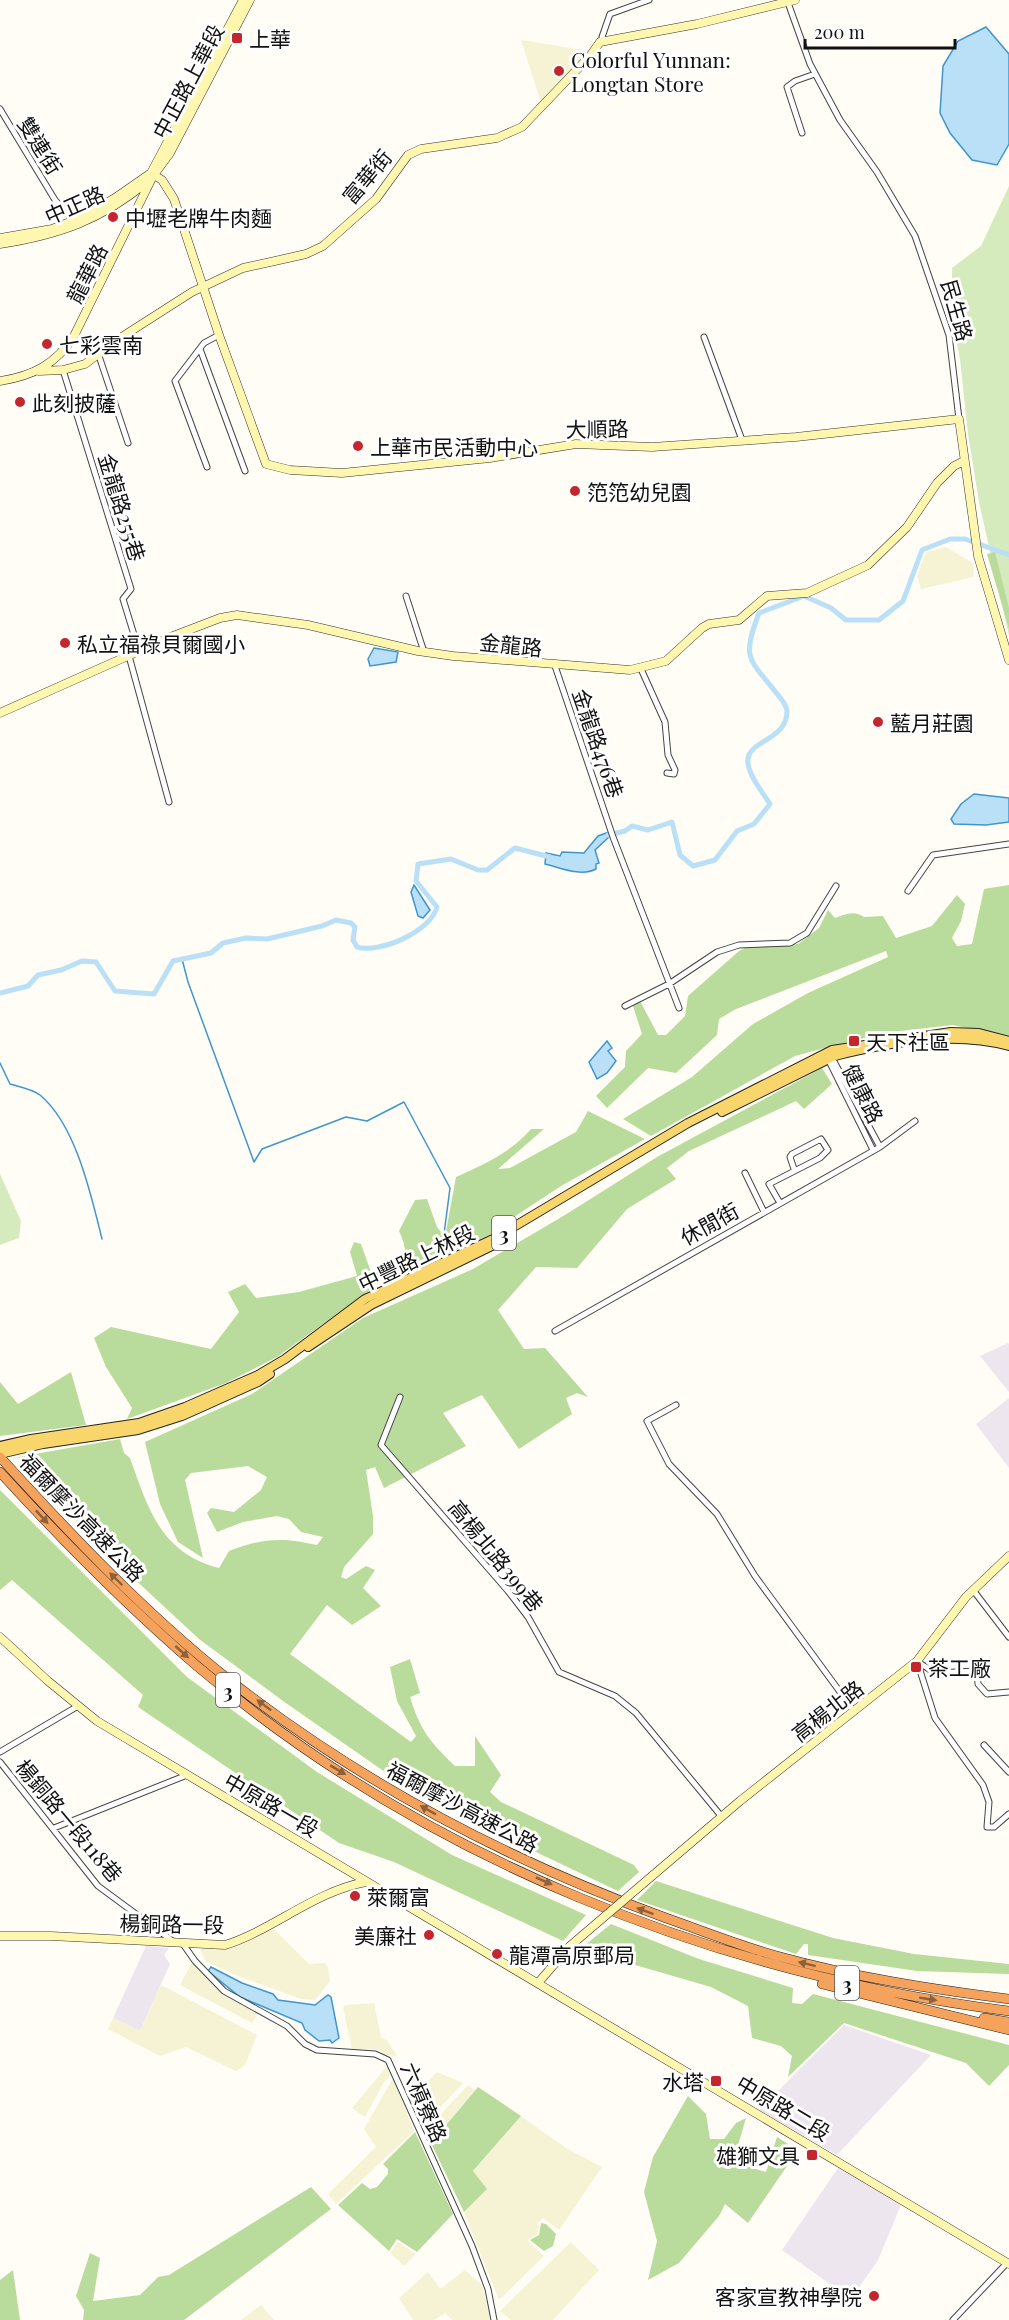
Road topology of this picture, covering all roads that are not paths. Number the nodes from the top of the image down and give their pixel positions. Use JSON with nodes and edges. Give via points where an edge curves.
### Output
{"nodes":[{"id":1,"x":243,"y":0,"type":"edge"},
{"id":2,"x":250,"y":0,"type":"edge"},
{"id":3,"x":649,"y":0,"type":"edge"},
{"id":4,"x":790,"y":1,"type":"edge"},
{"id":5,"x":603,"y":41,"type":"junction"},
{"id":6,"x":815,"y":74,"type":"junction"},
{"id":7,"x":0,"y":109,"type":"edge"},
{"id":8,"x":802,"y":133,"type":"dead end"},
{"id":9,"x":152,"y":175,"type":"junction"},
{"id":10,"x":76,"y":223,"type":"junction"},
{"id":11,"x":0,"y":237,"type":"edge"},
{"id":12,"x":0,"y":244,"type":"edge"},
{"id":13,"x":204,"y":287,"type":"junction"},
{"id":14,"x":219,"y":335,"type":"junction"},
{"id":15,"x":704,"y":337,"type":"dead end"},
{"id":16,"x":200,"y":349,"type":"junction"},
{"id":17,"x":99,"y":356,"type":"junction"},
{"id":18,"x":63,"y":370,"type":"junction"},
{"id":19,"x":39,"y":371,"type":"junction"},
{"id":20,"x":0,"y":381,"type":"edge"},
{"id":21,"x":959,"y":419,"type":"junction"},
{"id":22,"x":742,"y":440,"type":"junction"},
{"id":23,"x":128,"y":443,"type":"dead end"},
{"id":24,"x":964,"y":461,"type":"junction"},
{"id":25,"x":207,"y":467,"type":"dead end"},
{"id":26,"x":245,"y":471,"type":"dead end"},
{"id":27,"x":406,"y":596,"type":"dead end"},
{"id":28,"x":139,"y":651,"type":"junction"},
{"id":29,"x":424,"y":651,"type":"junction"},
{"id":30,"x":129,"y":656,"type":"junction"},
{"id":31,"x":1009,"y":660,"type":"edge"},
{"id":32,"x":555,"y":666,"type":"junction"},
{"id":33,"x":641,"y":669,"type":"junction"},
{"id":34,"x":0,"y":713,"type":"edge"},
{"id":35,"x":667,"y":773,"type":"dead end"},
{"id":36,"x":169,"y":802,"type":"dead end"},
{"id":37,"x":1009,"y":844,"type":"edge"},
{"id":38,"x":836,"y":886,"type":"dead end"},
{"id":39,"x":908,"y":891,"type":"dead end"},
{"id":40,"x":669,"y":984,"type":"junction"},
{"id":41,"x":625,"y":1006,"type":"dead end"},
{"id":42,"x":679,"y":1008,"type":"dead end"},
{"id":43,"x":924,"y":1037,"type":"junction"},
{"id":44,"x":1009,"y":1041,"type":"edge"},
{"id":45,"x":1009,"y":1046,"type":"edge"},
{"id":46,"x":829,"y":1056,"type":"junction"},
{"id":47,"x":915,"y":1121,"type":"dead end"},
{"id":48,"x":880,"y":1147,"type":"junction"},
{"id":49,"x":873,"y":1150,"type":"junction"},
{"id":50,"x":794,"y":1169,"type":"junction"},
{"id":51,"x":745,"y":1173,"type":"dead end"},
{"id":52,"x":780,"y":1203,"type":"junction"},
{"id":53,"x":764,"y":1212,"type":"junction"},
{"id":54,"x":555,"y":1331,"type":"dead end"},
{"id":55,"x":400,"y":1396,"type":"dead end"},
{"id":56,"x":676,"y":1406,"type":"dead end"},
{"id":57,"x":0,"y":1446,"type":"edge"},
{"id":58,"x":0,"y":1456,"type":"edge"},
{"id":59,"x":1,"y":1473,"type":"edge"},
{"id":60,"x":1009,"y":1556,"type":"edge"},
{"id":61,"x":973,"y":1590,"type":"junction"},
{"id":62,"x":0,"y":1637,"type":"edge"},
{"id":63,"x":1009,"y":1637,"type":"edge"},
{"id":64,"x":917,"y":1661,"type":"junction"},
{"id":65,"x":1009,"y":1692,"type":"edge"},
{"id":66,"x":78,"y":1706,"type":"junction"},
{"id":67,"x":854,"y":1711,"type":"junction"},
{"id":68,"x":984,"y":1745,"type":"dead end"},
{"id":69,"x":0,"y":1752,"type":"edge"},
{"id":70,"x":0,"y":1762,"type":"edge"},
{"id":71,"x":1009,"y":1772,"type":"edge"},
{"id":72,"x":187,"y":1775,"type":"junction"},
{"id":73,"x":1009,"y":1814,"type":"edge"},
{"id":74,"x":722,"y":1817,"type":"junction"},
{"id":75,"x":54,"y":1828,"type":"junction"},
{"id":76,"x":366,"y":1881,"type":"junction"},
{"id":77,"x":0,"y":1936,"type":"edge"},
{"id":78,"x":178,"y":1943,"type":"junction"},
{"id":79,"x":739,"y":1956,"type":"junction"},
{"id":80,"x":538,"y":1983,"type":"junction"},
{"id":81,"x":1009,"y":1998,"type":"edge"},
{"id":82,"x":1009,"y":2011,"type":"edge"},
{"id":83,"x":940,"y":2012,"type":"junction"},
{"id":84,"x":1009,"y":2022,"type":"edge"},
{"id":85,"x":1009,"y":2030,"type":"edge"},
{"id":86,"x":1008,"y":2263,"type":"edge"},
{"id":87,"x":494,"y":2320,"type":"edge"},
{"id":88,"x":953,"y":2320,"type":"edge"}],
"edges":[{"from":1,"to":9,"type":"street","name":"中正路上華段"},
{"from":2,"to":9,"type":"street","name":"中正路上華段","via":[[170,153]]},
{"from":3,"to":5,"type":"street","via":[[610,14]]},
{"from":4,"to":5,"type":"street","via":[[697,24]]},
{"from":4,"to":6,"type":"street","name":"民生路"},
{"from":5,"to":13,"type":"street","name":"富華街","via":[[522,127],[496,138],[412,152],[376,199],[323,246],[306,254],[243,268]]},
{"from":6,"to":8,"type":"street","via":[[787,87]]},
{"from":6,"to":21,"type":"street","name":"民生路","via":[[915,236],[949,335]]},
{"from":7,"to":10,"type":"street","name":"雙連街","via":[[56,200]]},
{"from":9,"to":10,"type":"street","name":"中正路"},
{"from":9,"to":13,"type":"street","name":"大順路","via":[[162,180],[174,199]]},
{"from":9,"to":19,"type":"street","name":"龍華路","via":[[74,336],[58,357]]},
{"from":10,"to":11,"type":"street","name":"中正路"},
{"from":10,"to":12,"type":"street","name":"中正路","via":[[45,237]]},
{"from":13,"to":14,"type":"street","name":"大順路"},
{"from":13,"to":17,"type":"street","name":"富華街","via":[[117,340]]},
{"from":14,"to":16,"type":"street"},
{"from":14,"to":22,"type":"street","name":"大順路","via":[[266,464],[290,470],[342,473],[490,458],[576,444],[652,447]]},
{"from":15,"to":22,"type":"street"},
{"from":16,"to":25,"type":"street","via":[[176,381]]},
{"from":16,"to":26,"type":"street"},
{"from":17,"to":18,"type":"street","name":"富華街"},
{"from":17,"to":23,"type":"street"},
{"from":18,"to":19,"type":"street","name":"富華街"},
{"from":18,"to":28,"type":"street","name":"金龍路255巷","via":[[131,589],[123,599]]},
{"from":19,"to":20,"type":"street","name":"龍華路"},
{"from":21,"to":22,"type":"street","name":"大順路"},
{"from":21,"to":24,"type":"street","name":"民生路"},
{"from":24,"to":31,"type":"street","name":"民生路","via":[[978,556]]},
{"from":24,"to":33,"type":"street","name":"金龍路","via":[[937,483],[907,527],[868,566],[807,593],[767,596],[739,620],[709,624],[666,661]]},
{"from":27,"to":29,"type":"street"},
{"from":28,"to":29,"type":"street","name":"金龍路","via":[[220,618],[237,615],[308,625]]},
{"from":28,"to":30,"type":"street","name":"金龍路"},
{"from":29,"to":32,"type":"street","name":"金龍路"},
{"from":30,"to":34,"type":"street","name":"金龍路"},
{"from":30,"to":36,"type":"street"},
{"from":32,"to":33,"type":"street","name":"金龍路"},
{"from":32,"to":40,"type":"street","name":"金龍路476巷","via":[[612,834]]},
{"from":33,"to":35,"type":"street","via":[[667,726],[668,755],[675,770],[674,774]]},
{"from":37,"to":39,"type":"street","via":[[933,855]]},
{"from":38,"to":40,"type":"street","via":[[819,918],[799,938],[790,943],[739,945],[717,952]]},
{"from":40,"to":41,"type":"street"},
{"from":40,"to":42,"type":"street","name":"金龍路476巷"},
{"from":43,"to":44,"type":"main road","name":"中豐路上林段","number":"3","via":[[965,1032]]},
{"from":43,"to":45,"type":"main road","name":"中豐路上林段","number":"3","via":[[979,1039]]},
{"from":43,"to":46,"type":"main road","name":"中豐路上林段","number":"3"},
{"from":46,"to":48,"type":"street","name":"健康路"},
{"from":46,"to":49,"type":"street","name":"健康路"},
{"from":46,"to":57,"type":"main road","name":"中豐路上林段","number":"3","via":[[688,1123],[495,1238],[365,1299],[258,1375],[139,1424]]},
{"from":46,"to":58,"type":"main road","name":"中豐路上林段","number":"3","via":[[693,1126],[477,1255],[371,1305],[250,1386],[182,1416],[138,1430],[43,1444]]},
{"from":47,"to":48,"type":"street","name":"休閒街"},
{"from":48,"to":49,"type":"street","name":"休閒街"},
{"from":49,"to":52,"type":"street","name":"休閒街"},
{"from":50,"to":50,"type":"street","via":[[820,1158],[828,1150],[821,1139],[792,1154]]},
{"from":50,"to":52,"type":"street","via":[[769,1184]]},
{"from":51,"to":53,"type":"street"},
{"from":52,"to":53,"type":"street","name":"休閒街"},
{"from":53,"to":54,"type":"street","name":"休閒街"},
{"from":55,"to":74,"type":"street","name":"高楊北路399巷","via":[[381,1445],[508,1591],[528,1617],[559,1672],[615,1696],[636,1713]]},
{"from":56,"to":67,"type":"street","via":[[647,1421],[669,1464],[717,1514],[755,1576]]},
{"from":81,"to":58,"type":"highway","name":"福爾摩沙高速公路","number":"3","one_way":true,"via":[[898,1984],[775,1956],[596,1893],[479,1839],[304,1736],[228,1678],[118,1581]]},
{"from":59,"to":79,"type":"highway","name":"福爾摩沙高速公路","number":"3","one_way":true,"via":[[125,1600],[198,1667],[327,1763],[491,1857],[596,1905]]},
{"from":60,"to":61,"type":"street","name":"高楊北路"},
{"from":61,"to":63,"type":"street"},
{"from":61,"to":64,"type":"street","name":"高楊北路"},
{"from":62,"to":66,"type":"street","name":"中原路一段"},
{"from":64,"to":65,"type":"street","via":[[935,1673],[977,1671],[978,1684],[987,1694]]},
{"from":64,"to":67,"type":"street","name":"高楊北路"},
{"from":64,"to":73,"type":"street","via":[[935,1718],[983,1785],[988,1802],[987,1827],[994,1827]]},
{"from":66,"to":69,"type":"street"},
{"from":66,"to":72,"type":"street","name":"中原路一段"},
{"from":67,"to":74,"type":"street","name":"高楊北路"},
{"from":68,"to":71,"type":"street"},
{"from":70,"to":75,"type":"street","name":"楊銅路一段118巷"},
{"from":72,"to":75,"type":"street"},
{"from":72,"to":76,"type":"street","name":"中原路一段"},
{"from":74,"to":80,"type":"street","name":"高楊北路","bridge":true,"via":[[570,1946]]},
{"from":75,"to":78,"type":"street","name":"楊銅路一段118巷","via":[[98,1886]]},
{"from":76,"to":78,"type":"street","name":"楊銅路一段","via":[[340,1889],[246,1939],[216,1946]]},
{"from":76,"to":80,"type":"street","name":"中原路一段"},
{"from":77,"to":78,"type":"street","name":"楊銅路一段"},
{"from":78,"to":87,"type":"street","name":"六槓寮路","via":[[224,1991],[287,2026],[305,2044],[317,2050],[375,2054],[388,2060],[472,2246],[488,2289]]},
{"from":79,"to":82,"type":"highway","name":"福爾摩沙高速公路","number":"3","one_way":true,"via":[[880,1990]]},
{"from":79,"to":83,"type":"highway","via":[[825,1984]]},
{"from":80,"to":86,"type":"street","name":"中原路二段"},
{"from":83,"to":84,"type":"highway"},
{"from":83,"to":85,"type":"highway"},
{"from":86,"to":88,"type":"street"}]}
